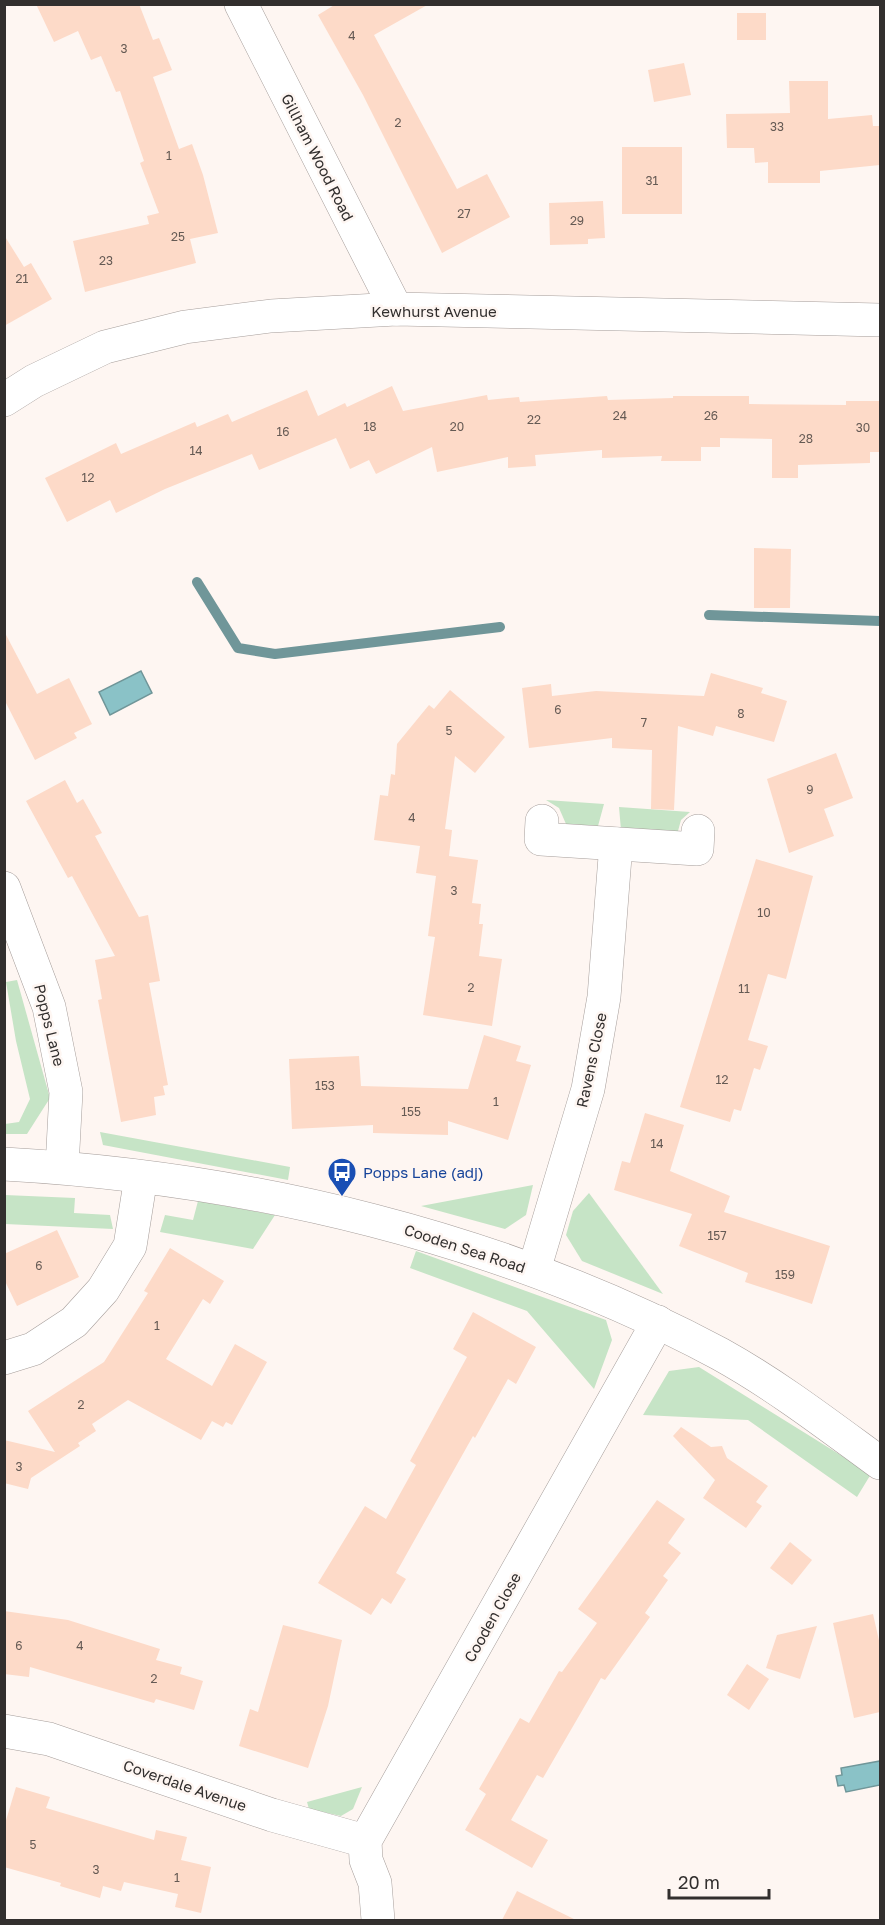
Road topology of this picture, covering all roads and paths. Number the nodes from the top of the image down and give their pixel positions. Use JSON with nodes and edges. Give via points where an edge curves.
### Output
{"nodes":[{"id":1,"x":241,"y":4,"type":"edge"},
{"id":2,"x":396,"y":309,"type":"junction"},
{"id":3,"x":880,"y":320,"type":"edge"},
{"id":4,"x":4,"y":400,"type":"edge"},
{"id":5,"x":542,"y":821,"type":"dead end"},
{"id":6,"x":698,"y":831,"type":"dead end"},
{"id":7,"x":616,"y":844,"type":"junction"},
{"id":8,"x":4,"y":888,"type":"edge"},
{"id":9,"x":4,"y":1164,"type":"edge"},
{"id":10,"x":62,"y":1167,"type":"junction"},
{"id":11,"x":141,"y":1177,"type":"junction"},
{"id":12,"x":534,"y":1270,"type":"junction"},
{"id":13,"x":658,"y":1322,"type":"junction"},
{"id":14,"x":4,"y":1358,"type":"edge"},
{"id":15,"x":880,"y":1462,"type":"edge"},
{"id":16,"x":4,"y":1731,"type":"edge"},
{"id":17,"x":365,"y":1841,"type":"junction"},
{"id":18,"x":378,"y":1920,"type":"edge"}],
"edges":[{"from":1,"to":2,"type":"street","name":"Gillham Wood Road"},
{"from":2,"to":3,"type":"street","name":"Kewhurst Avenue"},
{"from":2,"to":4,"type":"street","name":"Kewhurst Avenue","via":[[271,316],[185,327],[105,347]]},
{"from":5,"to":7,"type":"street","via":[[541,839]]},
{"from":6,"to":7,"type":"street","via":[[697,849]]},
{"from":7,"to":12,"type":"street","name":"Ravens Close","via":[[604,997],[588,1089]]},
{"from":8,"to":10,"type":"street","name":"Popps Lane","via":[[49,1007],[56,1039],[66,1092]]},
{"from":9,"to":10,"type":"street","name":"Cooden Sea Road"},
{"from":10,"to":11,"type":"street","name":"Cooden Sea Road"},
{"from":11,"to":12,"type":"street","name":"Cooden Sea Road","via":[[239,1191],[395,1225]]},
{"from":11,"to":14,"type":"street","via":[[130,1246],[103,1290],[74,1322],[33,1349]]},
{"from":12,"to":13,"type":"street","name":"Cooden Sea Road"},
{"from":13,"to":15,"type":"street","name":"Cooden Sea Road","via":[[723,1356]]},
{"from":13,"to":17,"type":"street","name":"Cooden Close"},
{"from":16,"to":17,"type":"street","name":"Coverdale Avenue","via":[[49,1739],[272,1815]]},
{"from":17,"to":18,"type":"street","via":[[366,1860],[375,1883]]}]}
